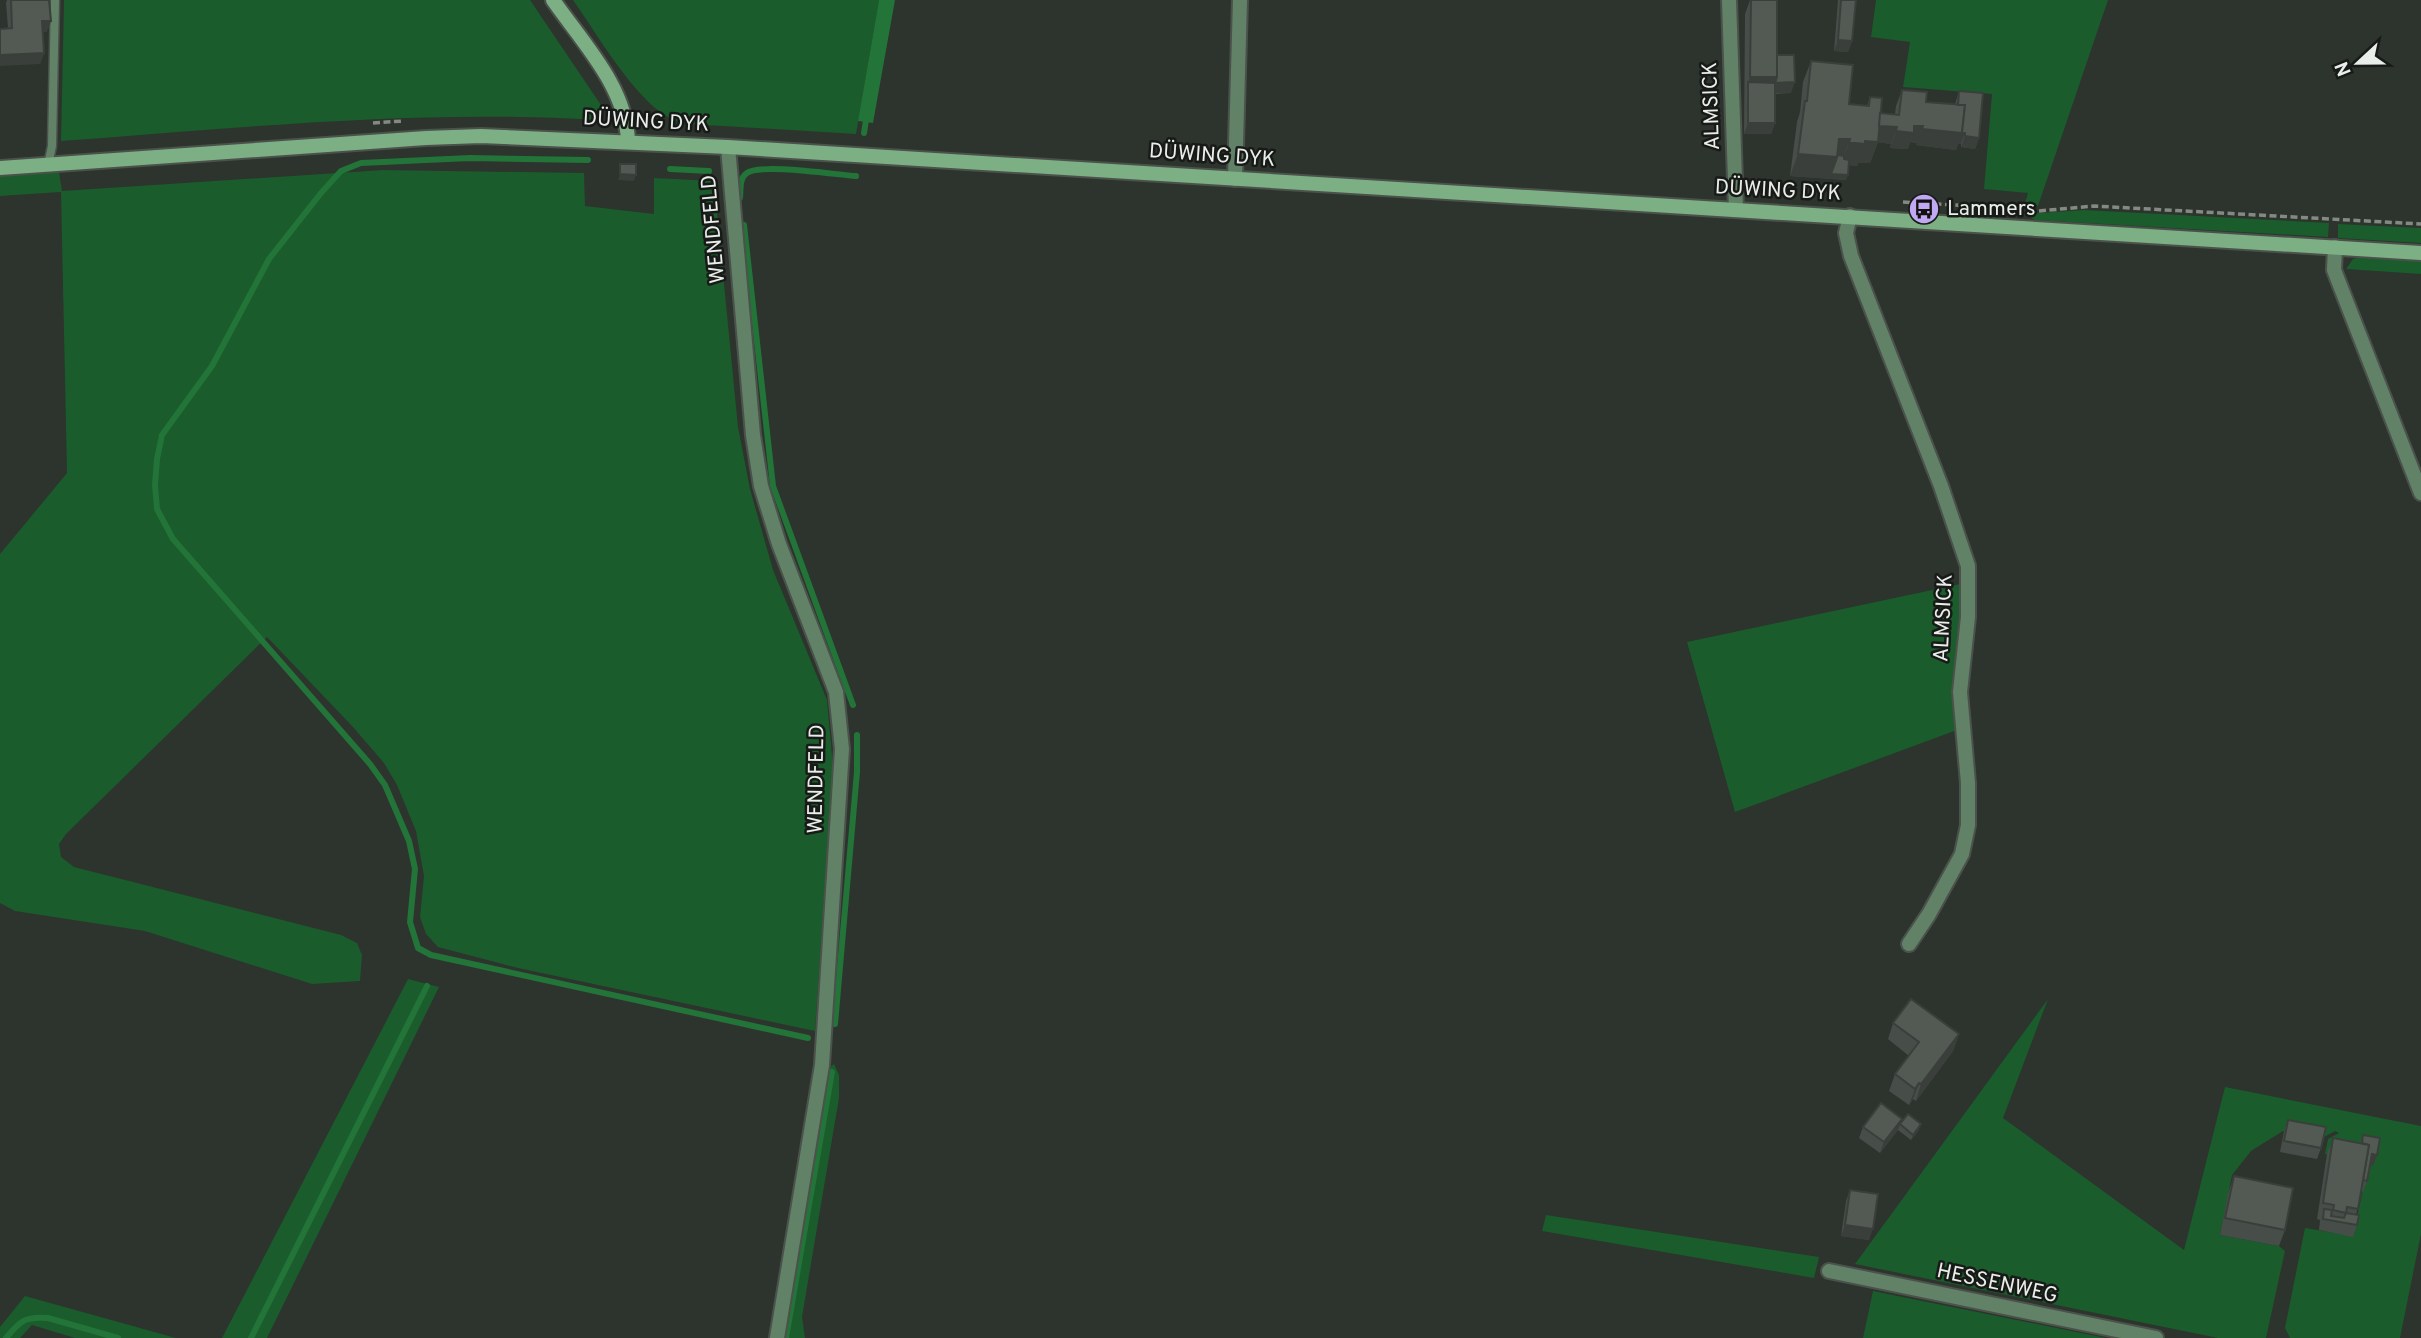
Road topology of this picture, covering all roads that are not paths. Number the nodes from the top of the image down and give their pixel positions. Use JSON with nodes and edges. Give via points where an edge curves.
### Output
{"nodes":[{"id":1,"x":55,"y":0,"type":"edge"},
{"id":2,"x":553,"y":0,"type":"edge"},
{"id":3,"x":1240,"y":0,"type":"edge"},
{"id":4,"x":1729,"y":0,"type":"edge"},
{"id":5,"x":628,"y":141,"type":"junction"},
{"id":6,"x":728,"y":147,"type":"junction"},
{"id":7,"x":48,"y":164,"type":"junction"},
{"id":8,"x":0,"y":168,"type":"edge"},
{"id":9,"x":1235,"y":179,"type":"junction"},
{"id":10,"x":1737,"y":210,"type":"junction"},
{"id":11,"x":1850,"y":216,"type":"junction"},
{"id":12,"x":2335,"y":247,"type":"junction"},
{"id":13,"x":2421,"y":253,"type":"edge"},
{"id":14,"x":2421,"y":493,"type":"edge"},
{"id":15,"x":1909,"y":944,"type":"dead end"},
{"id":16,"x":1829,"y":1271,"type":"dead end"},
{"id":17,"x":777,"y":1338,"type":"edge"},
{"id":18,"x":2156,"y":1338,"type":"edge"}],
"edges":[{"from":1,"to":7,"type":"lane"},
{"from":2,"to":5,"type":"street","via":[[615,89]]},
{"from":3,"to":9,"type":"street"},
{"from":4,"to":10,"type":"street","name":"ALMSICK"},
{"from":5,"to":6,"type":"street","name":"DÜWING DYK"},
{"from":5,"to":7,"type":"street","name":"DÜWING DYK","via":[[426,138]]},
{"from":6,"to":9,"type":"street","name":"DÜWING DYK"},
{"from":6,"to":17,"type":"street","name":"WENDFELD","via":[[761,486],[836,692],[842,749],[822,1065]]},
{"from":7,"to":8,"type":"street","name":"DÜWING DYK"},
{"from":9,"to":10,"type":"street","name":"DÜWING DYK"},
{"from":10,"to":11,"type":"street","name":"DÜWING DYK"},
{"from":11,"to":12,"type":"street","name":"DÜWING DYK"},
{"from":11,"to":15,"type":"street","name":"ALMSICK","via":[[1846,233],[1851,256],[1968,566],[1960,692],[1968,825],[1962,854]]},
{"from":12,"to":13,"type":"street","name":"DÜWING DYK"},
{"from":12,"to":14,"type":"street","via":[[2334,270]]},
{"from":16,"to":18,"type":"street","name":"HESSENWEG"}]}
